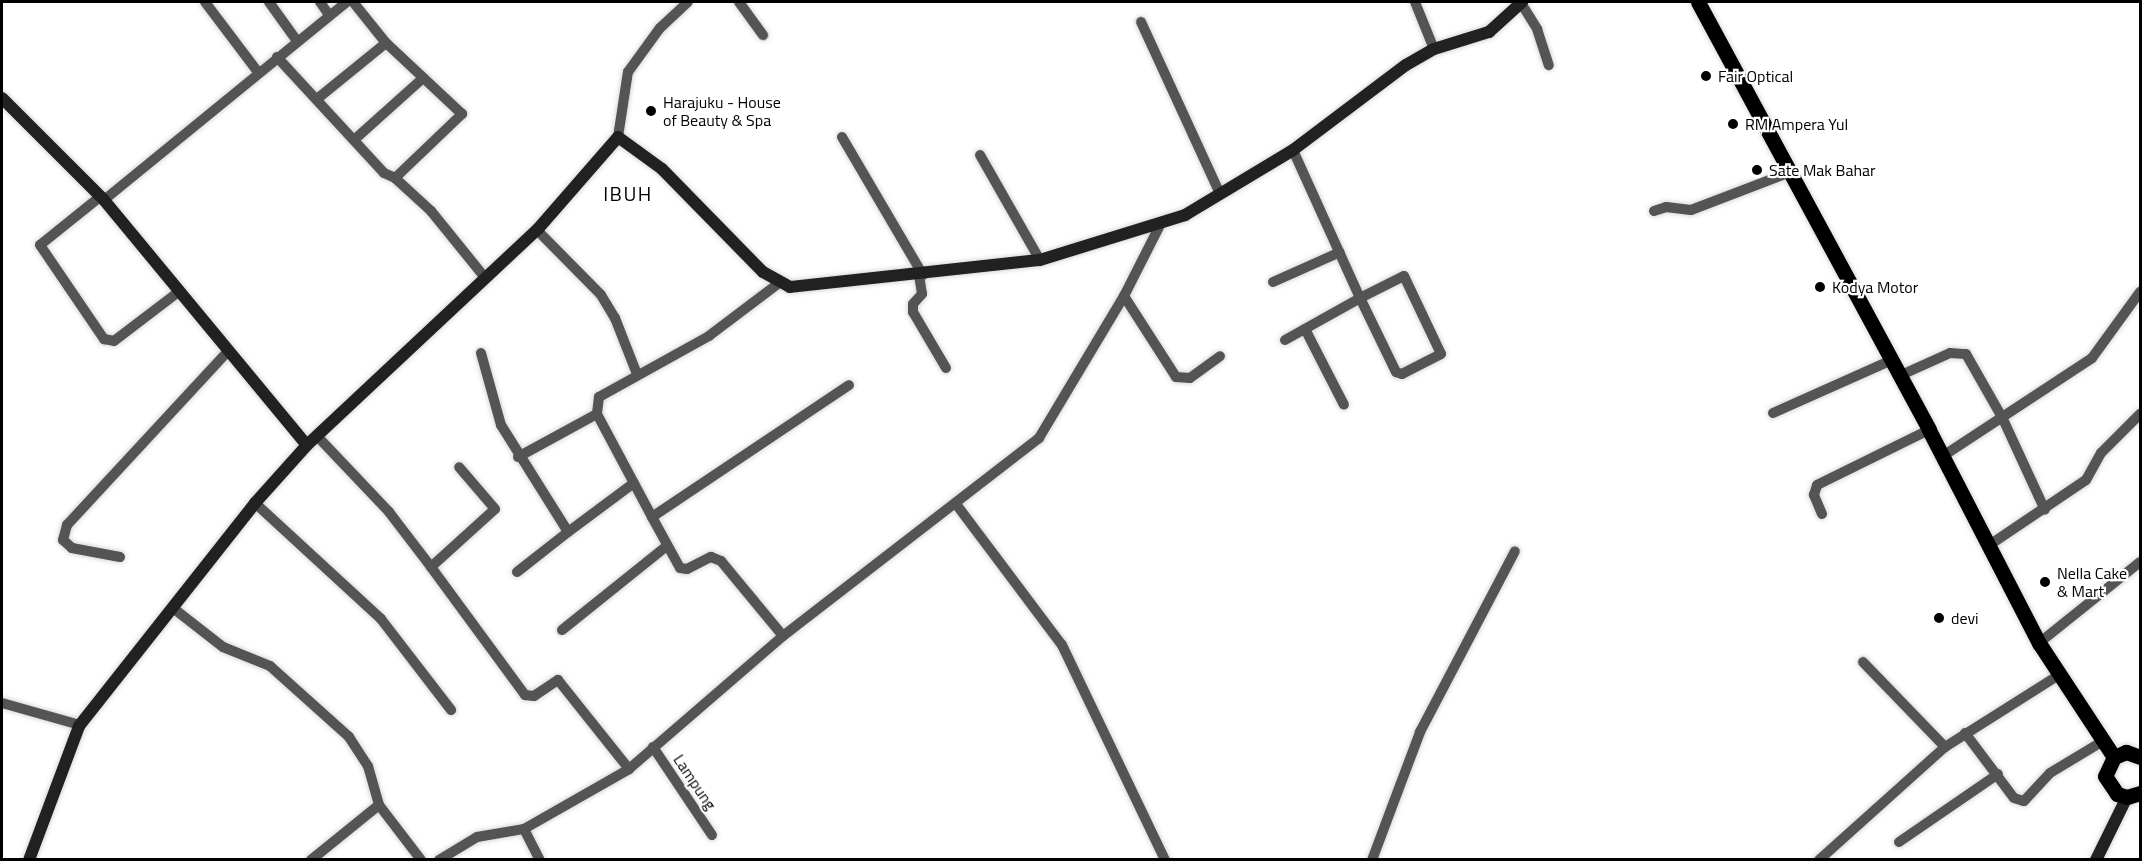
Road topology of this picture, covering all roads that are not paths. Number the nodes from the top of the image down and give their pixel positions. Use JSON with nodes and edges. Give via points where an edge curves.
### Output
{"nodes":[{"id":1,"x":205,"y":2,"type":"edge"},
{"id":2,"x":269,"y":2,"type":"edge"},
{"id":3,"x":320,"y":2,"type":"edge"},
{"id":4,"x":347,"y":2,"type":"edge"},
{"id":5,"x":352,"y":2,"type":"edge"},
{"id":6,"x":688,"y":2,"type":"edge"},
{"id":7,"x":739,"y":2,"type":"edge"},
{"id":8,"x":1414,"y":2,"type":"edge"},
{"id":9,"x":1522,"y":2,"type":"edge"},
{"id":10,"x":1698,"y":2,"type":"edge"},
{"id":11,"x":329,"y":15,"type":"junction"},
{"id":12,"x":1141,"y":22,"type":"dead end"},
{"id":13,"x":763,"y":36,"type":"dead end"},
{"id":14,"x":297,"y":41,"type":"junction"},
{"id":15,"x":386,"y":43,"type":"junction"},
{"id":16,"x":1434,"y":49,"type":"junction"},
{"id":17,"x":277,"y":57,"type":"junction"},
{"id":18,"x":1550,"y":65,"type":"dead end"},
{"id":19,"x":258,"y":72,"type":"junction"},
{"id":20,"x":423,"y":78,"type":"junction"},
{"id":21,"x":2,"y":98,"type":"edge"},
{"id":22,"x":317,"y":99,"type":"junction"},
{"id":23,"x":618,"y":136,"type":"junction"},
{"id":24,"x":842,"y":137,"type":"dead end"},
{"id":25,"x":354,"y":140,"type":"junction"},
{"id":26,"x":1293,"y":150,"type":"junction"},
{"id":27,"x":980,"y":155,"type":"dead end"},
{"id":28,"x":1788,"y":173,"type":"junction"},
{"id":29,"x":395,"y":178,"type":"junction"},
{"id":30,"x":1220,"y":194,"type":"junction"},
{"id":31,"x":103,"y":198,"type":"junction"},
{"id":32,"x":1654,"y":211,"type":"dead end"},
{"id":33,"x":1160,"y":225,"type":"junction"},
{"id":34,"x":537,"y":230,"type":"junction"},
{"id":35,"x":1340,"y":252,"type":"junction"},
{"id":36,"x":1040,"y":260,"type":"junction"},
{"id":37,"x":921,"y":275,"type":"junction"},
{"id":38,"x":486,"y":279,"type":"junction"},
{"id":39,"x":1273,"y":282,"type":"dead end"},
{"id":40,"x":779,"y":283,"type":"junction"},
{"id":41,"x":2140,"y":292,"type":"edge"},
{"id":42,"x":177,"y":293,"type":"junction"},
{"id":43,"x":1124,"y":296,"type":"junction"},
{"id":44,"x":1360,"y":298,"type":"junction"},
{"id":45,"x":1305,"y":329,"type":"junction"},
{"id":46,"x":1285,"y":340,"type":"dead end"},
{"id":47,"x":228,"y":351,"type":"junction"},
{"id":48,"x":481,"y":353,"type":"dead end"},
{"id":49,"x":1220,"y":356,"type":"dead end"},
{"id":50,"x":1890,"y":361,"type":"junction"},
{"id":51,"x":946,"y":368,"type":"dead end"},
{"id":52,"x":637,"y":374,"type":"junction"},
{"id":53,"x":1899,"y":376,"type":"junction"},
{"id":54,"x":849,"y":385,"type":"dead end"},
{"id":55,"x":1344,"y":405,"type":"dead end"},
{"id":56,"x":1773,"y":413,"type":"dead end"},
{"id":57,"x":597,"y":414,"type":"junction"},
{"id":58,"x":2140,"y":414,"type":"edge"},
{"id":59,"x":2002,"y":417,"type":"junction"},
{"id":60,"x":1929,"y":430,"type":"junction"},
{"id":61,"x":317,"y":436,"type":"junction"},
{"id":62,"x":306,"y":445,"type":"junction"},
{"id":63,"x":1943,"y":456,"type":"junction"},
{"id":64,"x":518,"y":458,"type":"junction"},
{"id":65,"x":459,"y":467,"type":"dead end"},
{"id":66,"x":634,"y":483,"type":"junction"},
{"id":67,"x":255,"y":503,"type":"junction"},
{"id":68,"x":956,"y":504,"type":"junction"},
{"id":69,"x":2045,"y":510,"type":"junction"},
{"id":70,"x":1822,"y":514,"type":"dead end"},
{"id":71,"x":652,"y":517,"type":"junction"},
{"id":72,"x":568,"y":532,"type":"junction"},
{"id":73,"x":667,"y":546,"type":"junction"},
{"id":74,"x":1988,"y":546,"type":"junction"},
{"id":75,"x":1515,"y":551,"type":"dead end"},
{"id":76,"x":120,"y":557,"type":"dead end"},
{"id":77,"x":2140,"y":562,"type":"edge"},
{"id":78,"x":431,"y":567,"type":"junction"},
{"id":79,"x":517,"y":572,"type":"dead end"},
{"id":80,"x":173,"y":608,"type":"junction"},
{"id":81,"x":562,"y":630,"type":"dead end"},
{"id":82,"x":783,"y":636,"type":"junction"},
{"id":83,"x":2039,"y":643,"type":"junction"},
{"id":84,"x":1863,"y":662,"type":"dead end"},
{"id":85,"x":2059,"y":675,"type":"junction"},
{"id":86,"x":2,"y":703,"type":"edge"},
{"id":87,"x":451,"y":710,"type":"dead end"},
{"id":88,"x":80,"y":725,"type":"junction"},
{"id":89,"x":1965,"y":733,"type":"junction"},
{"id":90,"x":2103,"y":741,"type":"junction"},
{"id":91,"x":653,"y":747,"type":"junction"},
{"id":92,"x":1945,"y":747,"type":"junction"},
{"id":93,"x":2140,"y":755,"type":"edge"},
{"id":94,"x":2114,"y":757,"type":"junction"},
{"id":95,"x":629,"y":769,"type":"junction"},
{"id":96,"x":1998,"y":774,"type":"junction"},
{"id":97,"x":2134,"y":795,"type":"edge"},
{"id":98,"x":379,"y":805,"type":"junction"},
{"id":99,"x":524,"y":829,"type":"junction"},
{"id":100,"x":712,"y":835,"type":"dead end"},
{"id":101,"x":1899,"y":842,"type":"dead end"},
{"id":102,"x":29,"y":860,"type":"edge"},
{"id":103,"x":311,"y":860,"type":"edge"},
{"id":104,"x":421,"y":860,"type":"edge"},
{"id":105,"x":439,"y":860,"type":"edge"},
{"id":106,"x":540,"y":860,"type":"edge"},
{"id":107,"x":1165,"y":860,"type":"edge"},
{"id":108,"x":1372,"y":860,"type":"edge"},
{"id":109,"x":1819,"y":860,"type":"edge"},
{"id":110,"x":2096,"y":860,"type":"edge"}],
"edges":[{"from":1,"to":19,"type":"street"},
{"from":2,"to":14,"type":"street"},
{"from":3,"to":11,"type":"street"},
{"from":4,"to":11,"type":"street"},
{"from":5,"to":15,"type":"street"},
{"from":6,"to":23,"type":"street","via":[[660,28],[628,72]]},
{"from":7,"to":13,"type":"street"},
{"from":8,"to":16,"type":"street"},
{"from":9,"to":16,"type":"street","via":[[1489,32]]},
{"from":9,"to":18,"type":"street"},
{"from":10,"to":28,"type":"main road"},
{"from":11,"to":14,"type":"street"},
{"from":12,"to":30,"type":"street"},
{"from":14,"to":17,"type":"street"},
{"from":15,"to":20,"type":"street"},
{"from":15,"to":22,"type":"street"},
{"from":16,"to":26,"type":"street"},
{"from":17,"to":19,"type":"street"},
{"from":17,"to":22,"type":"street"},
{"from":19,"to":31,"type":"street"},
{"from":20,"to":25,"type":"street"},
{"from":20,"to":29,"type":"street","via":[[462,114]]},
{"from":21,"to":31,"type":"street"},
{"from":22,"to":25,"type":"street"},
{"from":23,"to":34,"type":"street"},
{"from":23,"to":40,"type":"street","via":[[662,169],[763,272]]},
{"from":24,"to":37,"type":"street"},
{"from":25,"to":29,"type":"street","via":[[384,173]]},
{"from":26,"to":30,"type":"street"},
{"from":26,"to":35,"type":"street"},
{"from":27,"to":36,"type":"street"},
{"from":28,"to":32,"type":"street","via":[[1691,210],[1668,207]]},
{"from":28,"to":50,"type":"main road"},
{"from":29,"to":38,"type":"street","via":[[431,211]]},
{"from":30,"to":33,"type":"street"},
{"from":31,"to":42,"type":"street"},
{"from":31,"to":42,"type":"street","via":[[40,247],[104,339],[114,341]]},
{"from":33,"to":36,"type":"street"},
{"from":33,"to":43,"type":"street"},
{"from":34,"to":38,"type":"street"},
{"from":34,"to":52,"type":"street","via":[[601,295],[615,318]]},
{"from":35,"to":39,"type":"street"},
{"from":35,"to":44,"type":"street"},
{"from":36,"to":37,"type":"street"},
{"from":37,"to":40,"type":"street","via":[[809,287]]},
{"from":37,"to":51,"type":"street","via":[[922,294],[913,304],[913,312]]},
{"from":38,"to":61,"type":"street"},
{"from":40,"to":52,"type":"street","via":[[710,336]]},
{"from":41,"to":59,"type":"street","via":[[2092,358]]},
{"from":42,"to":47,"type":"street"},
{"from":43,"to":49,"type":"street","via":[[1176,377],[1190,378]]},
{"from":43,"to":68,"type":"street","via":[[1039,438]]},
{"from":44,"to":44,"type":"street","via":[[1399,374],[1439,357],[1440,347],[1406,277]]},
{"from":44,"to":45,"type":"street"},
{"from":45,"to":46,"type":"street"},
{"from":45,"to":55,"type":"street"},
{"from":47,"to":62,"type":"street"},
{"from":47,"to":76,"type":"street","via":[[66,525],[63,540],[72,548]]},
{"from":48,"to":64,"type":"street","via":[[494,406]]},
{"from":50,"to":53,"type":"main road"},
{"from":50,"to":56,"type":"street"},
{"from":52,"to":57,"type":"street","via":[[599,397]]},
{"from":53,"to":59,"type":"street","via":[[1950,353],[1966,354]]},
{"from":53,"to":60,"type":"main road"},
{"from":54,"to":71,"type":"street"},
{"from":57,"to":64,"type":"street"},
{"from":57,"to":66,"type":"street"},
{"from":58,"to":69,"type":"street","via":[[2101,453],[2086,480]]},
{"from":59,"to":63,"type":"street"},
{"from":59,"to":69,"type":"street"},
{"from":60,"to":63,"type":"main road"},
{"from":60,"to":70,"type":"street","via":[[1817,485],[1814,495]]},
{"from":61,"to":62,"type":"street"},
{"from":61,"to":78,"type":"street","via":[[389,512]]},
{"from":62,"to":67,"type":"street"},
{"from":63,"to":74,"type":"main road"},
{"from":64,"to":72,"type":"street"},
{"from":65,"to":78,"type":"street","via":[[495,509]]},
{"from":66,"to":71,"type":"street"},
{"from":66,"to":72,"type":"street"},
{"from":67,"to":80,"type":"street"},
{"from":67,"to":87,"type":"street","via":[[381,619]]},
{"from":68,"to":82,"type":"street"},
{"from":68,"to":107,"type":"street","via":[[1062,645]]},
{"from":69,"to":74,"type":"street"},
{"from":71,"to":73,"type":"street"},
{"from":72,"to":79,"type":"street"},
{"from":73,"to":81,"type":"street"},
{"from":73,"to":82,"type":"street","via":[[680,568],[711,557],[721,561]]},
{"from":74,"to":83,"type":"main road"},
{"from":75,"to":108,"type":"street","via":[[1420,732]]},
{"from":77,"to":83,"type":"street"},
{"from":78,"to":95,"type":"street","via":[[525,695],[534,696],[558,680]]},
{"from":80,"to":88,"type":"street"},
{"from":80,"to":98,"type":"street","via":[[223,647],[264,662],[317,706],[349,737],[368,766]]},
{"from":82,"to":91,"type":"street"},
{"from":83,"to":85,"type":"main road"},
{"from":84,"to":92,"type":"street"},
{"from":85,"to":89,"type":"street"},
{"from":85,"to":90,"type":"main road"},
{"from":86,"to":88,"type":"street"},
{"from":88,"to":102,"type":"street"},
{"from":89,"to":92,"type":"street"},
{"from":89,"to":96,"type":"street"},
{"from":90,"to":94,"type":"main road"},
{"from":90,"to":96,"type":"street","via":[[2050,773],[2024,801],[2014,798]]},
{"from":91,"to":95,"type":"street"},
{"from":91,"to":100,"type":"street","name":"Lampung"},
{"from":92,"to":109,"type":"street"},
{"from":93,"to":94,"type":"main road","via":[[2126,752]]},
{"from":94,"to":97,"type":"main road","via":[[2105,776],[2116,794]]},
{"from":95,"to":99,"type":"street"},
{"from":96,"to":101,"type":"street"},
{"from":97,"to":110,"type":"street"},
{"from":98,"to":103,"type":"street"},
{"from":98,"to":104,"type":"street"},
{"from":99,"to":105,"type":"street","via":[[477,837]]},
{"from":99,"to":106,"type":"street"}]}
